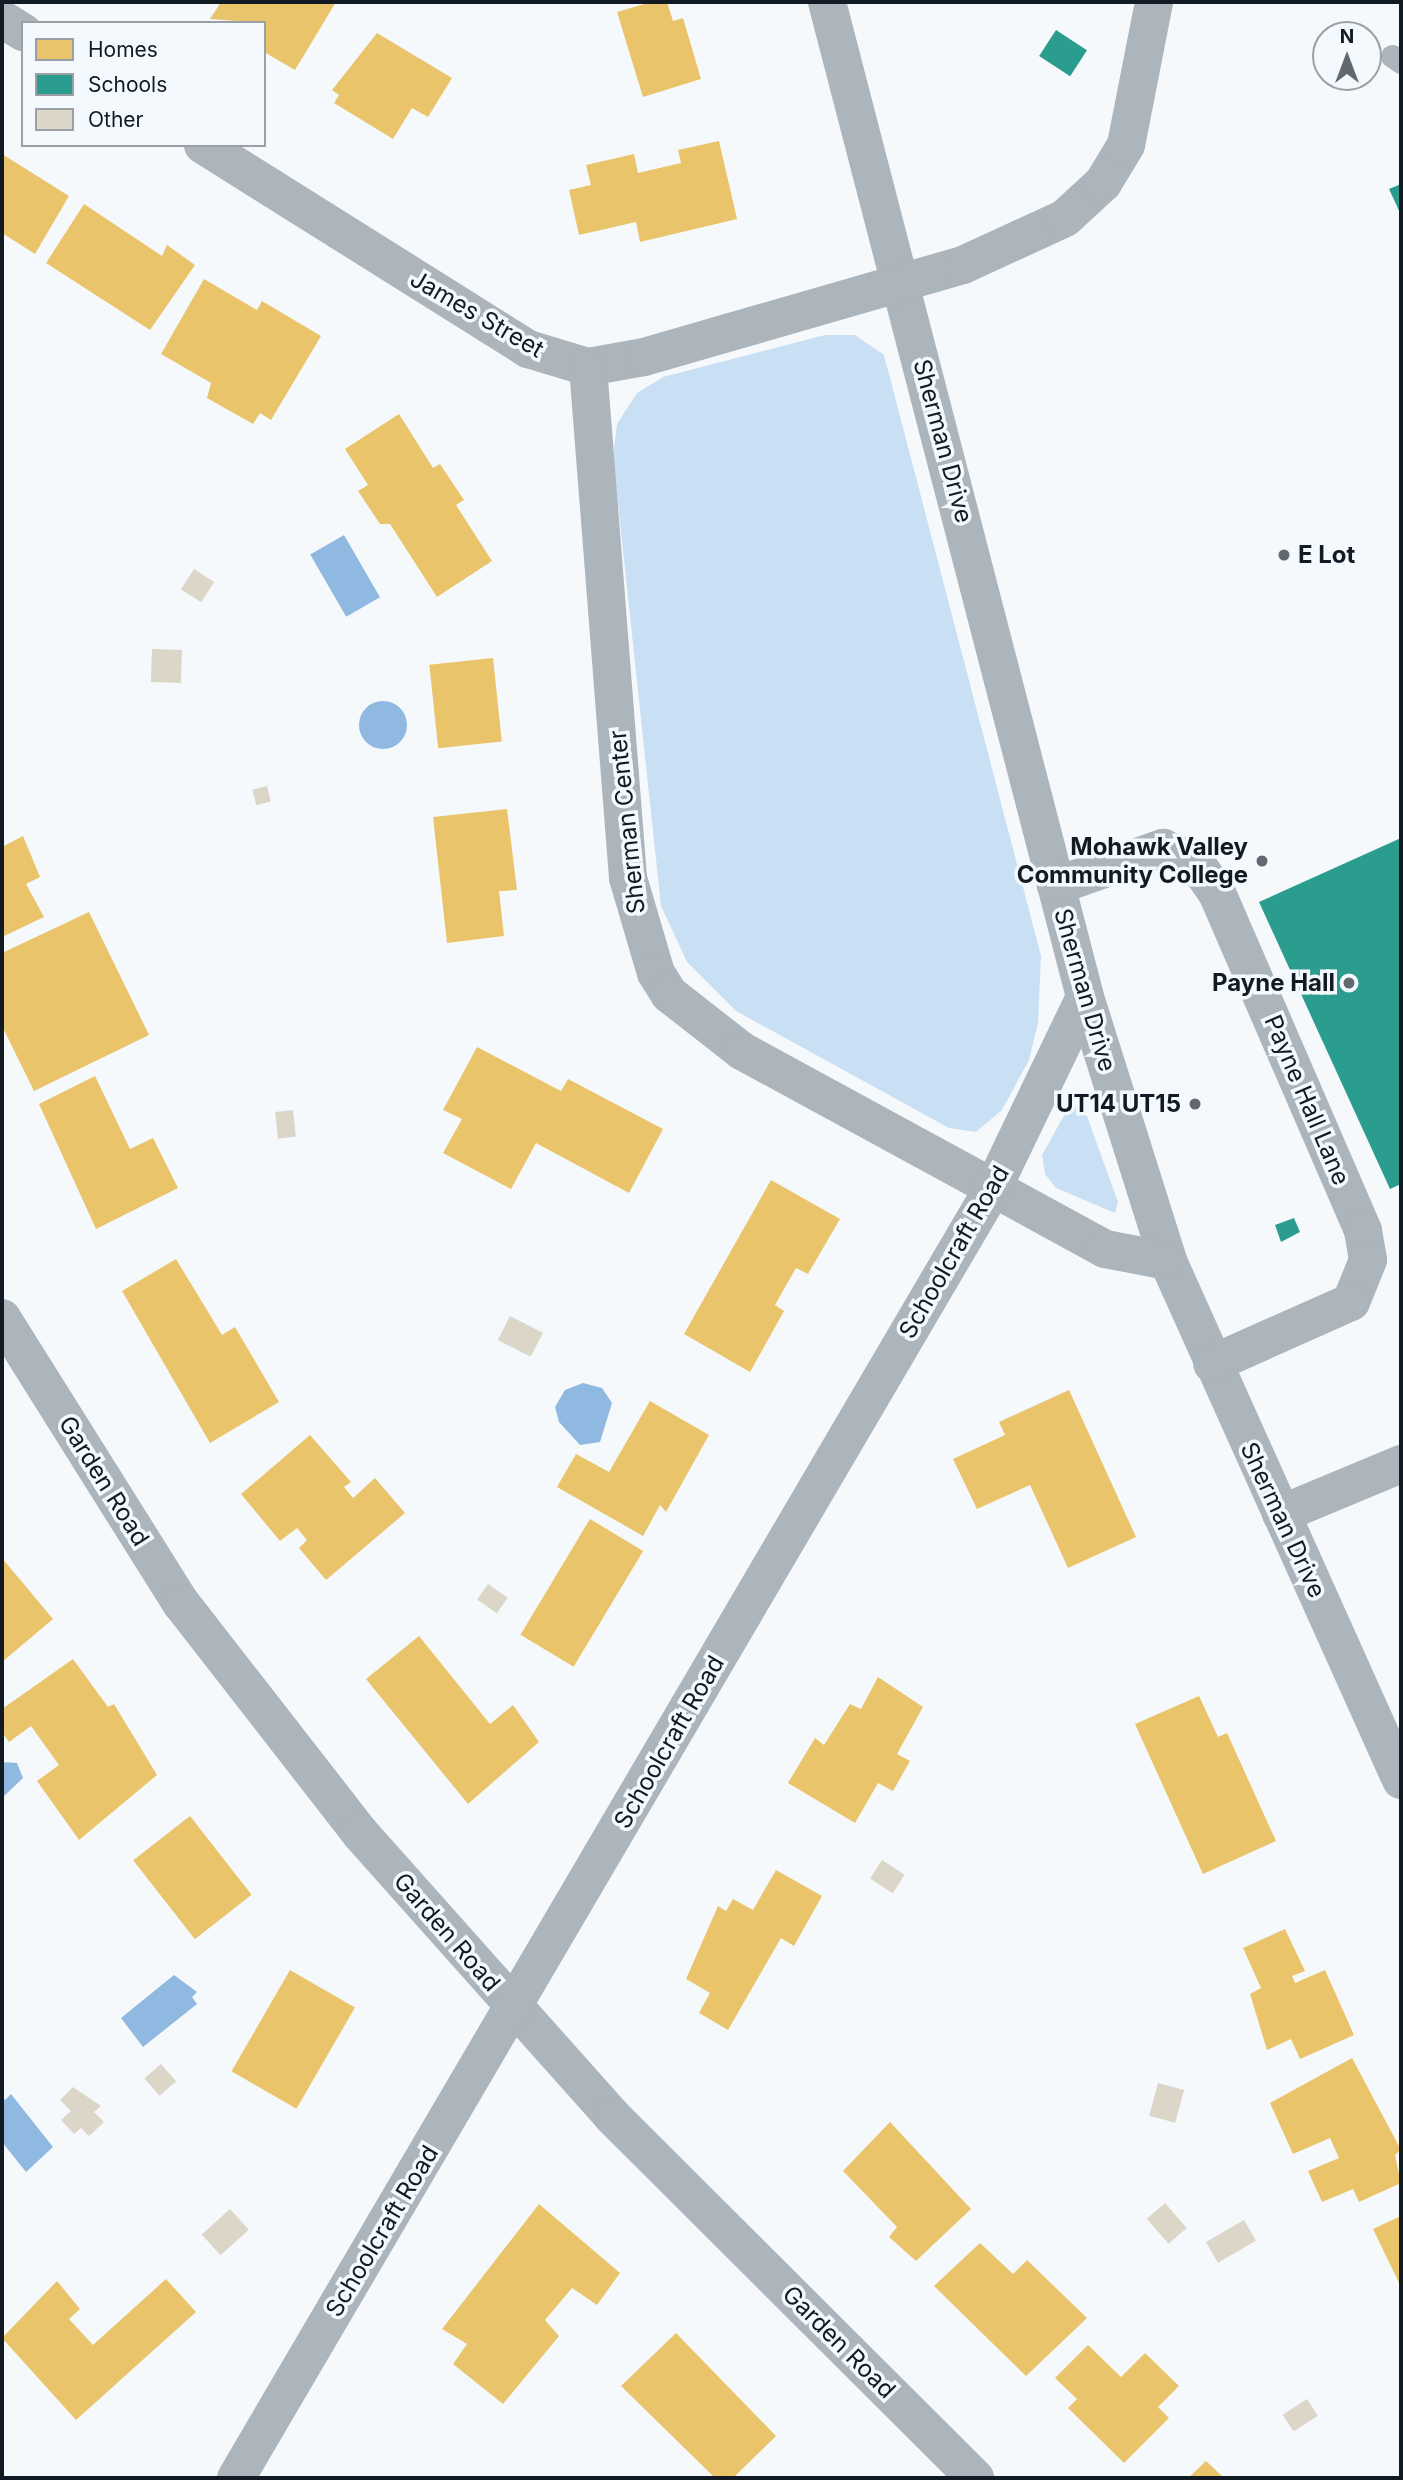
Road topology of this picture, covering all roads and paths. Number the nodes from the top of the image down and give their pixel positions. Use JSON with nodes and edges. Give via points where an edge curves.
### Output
{"nodes":[{"id":1,"x":827,"y":2,"type":"edge"},
{"id":2,"x":1154,"y":2,"type":"edge"},
{"id":3,"x":2,"y":19,"type":"edge"},
{"id":4,"x":21,"y":31,"type":"edge"},
{"id":5,"x":206,"y":147,"type":"edge"},
{"id":6,"x":901,"y":284,"type":"junction"},
{"id":7,"x":587,"y":367,"type":"junction"},
{"id":8,"x":1056,"y":886,"type":"junction"},
{"id":9,"x":1085,"y":997,"type":"junction"},
{"id":10,"x":993,"y":1188,"type":"junction"},
{"id":11,"x":1168,"y":1261,"type":"junction"},
{"id":12,"x":2,"y":1318,"type":"edge"},
{"id":13,"x":1212,"y":1364,"type":"junction"},
{"id":14,"x":1401,"y":1464,"type":"edge"},
{"id":15,"x":1281,"y":1514,"type":"junction"},
{"id":16,"x":1401,"y":1780,"type":"edge"},
{"id":17,"x":514,"y":2008,"type":"junction"},
{"id":18,"x":236,"y":2478,"type":"edge"},
{"id":19,"x":975,"y":2478,"type":"edge"}],
"edges":[{"from":1,"to":6,"type":"street","name":"Sherman Drive"},
{"from":2,"to":6,"type":"street","name":"James Street","via":[[1126,145],[1086,204],[1014,243]]},
{"from":3,"to":4,"type":"street"},
{"from":5,"to":7,"type":"street","name":"James Street","via":[[528,349]]},
{"from":6,"to":7,"type":"street","name":"James Street","via":[[644,357]]},
{"from":6,"to":8,"type":"street","name":"Sherman Drive"},
{"from":7,"to":10,"type":"street","name":"Sherman Center","via":[[628,878],[656,973],[669,994],[742,1051]]},
{"from":8,"to":9,"type":"street","name":"Sherman Drive"},
{"from":8,"to":13,"type":"street","name":"Payne Hall Lane","via":[[1163,848],[1196,863],[1217,893],[1363,1231],[1368,1261],[1351,1302]]},
{"from":9,"to":10,"type":"street","name":"Schoolcraft Road"},
{"from":9,"to":11,"type":"street","name":"Sherman Drive"},
{"from":10,"to":11,"type":"street","name":"Sherman Center","via":[[1105,1249]]},
{"from":10,"to":17,"type":"street","name":"Schoolcraft Road"},
{"from":11,"to":13,"type":"street","name":"Sherman Drive"},
{"from":12,"to":17,"type":"street","name":"Garden Road","via":[[181,1603],[360,1833]]},
{"from":13,"to":15,"type":"street","name":"Sherman Drive"},
{"from":14,"to":15,"type":"street"},
{"from":15,"to":16,"type":"street","name":"Sherman Drive"},
{"from":17,"to":18,"type":"street","name":"Schoolcraft Road"},
{"from":17,"to":19,"type":"street","name":"Garden Road","via":[[612,2116]]}]}
